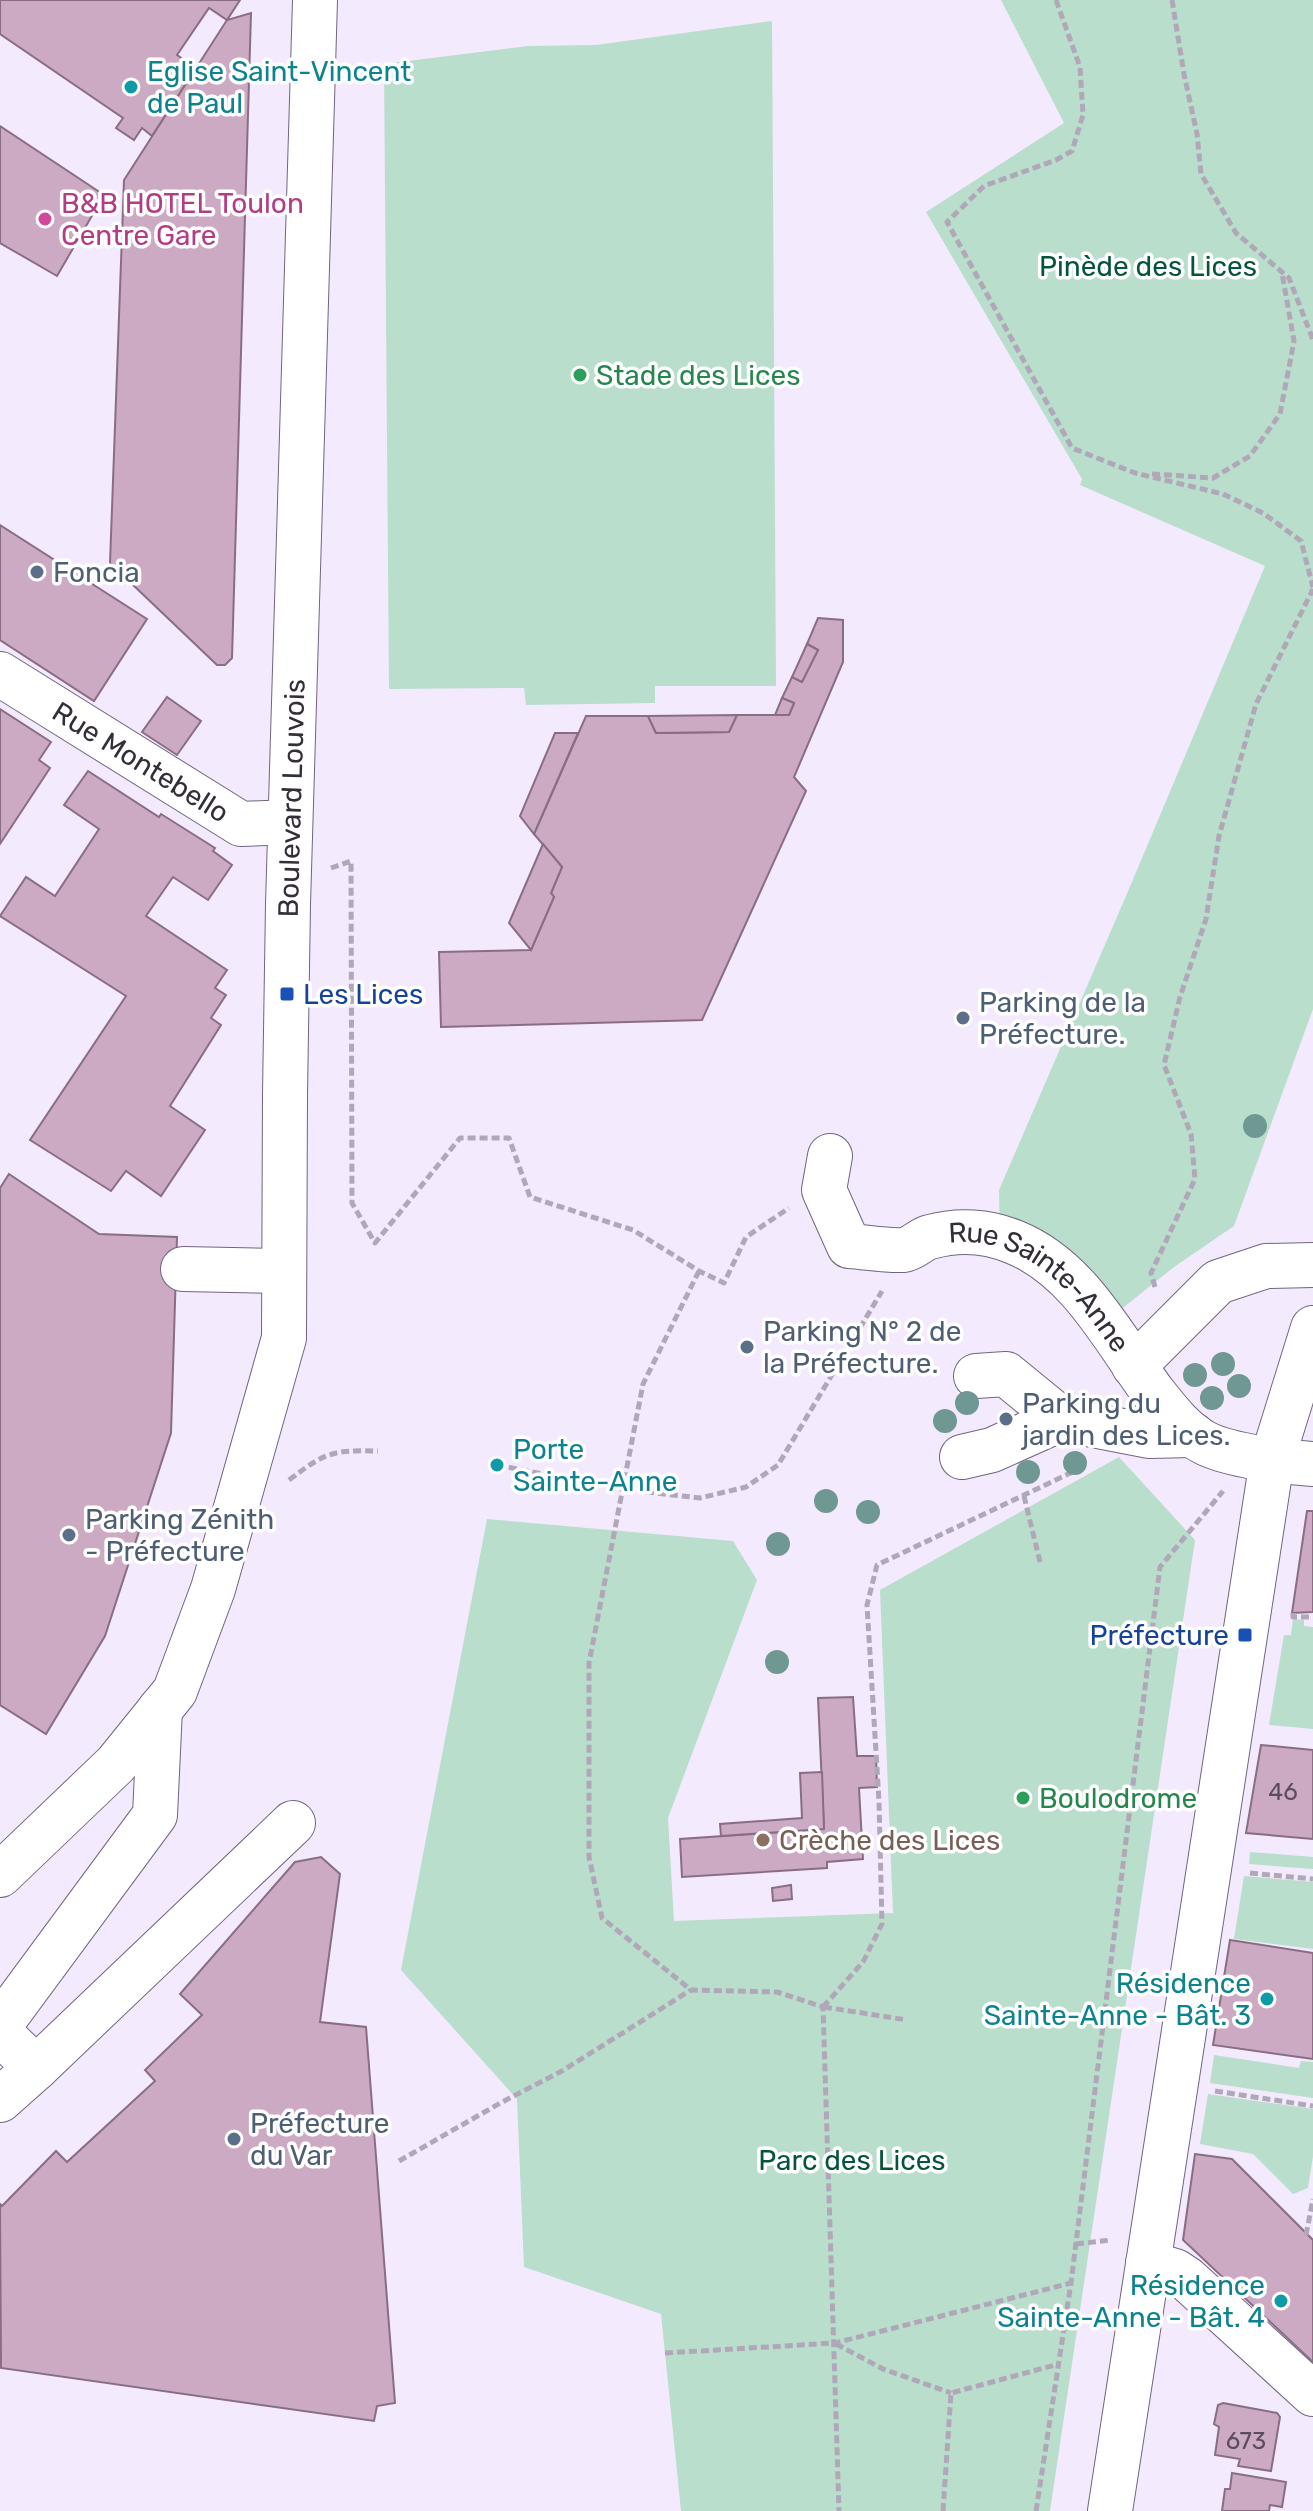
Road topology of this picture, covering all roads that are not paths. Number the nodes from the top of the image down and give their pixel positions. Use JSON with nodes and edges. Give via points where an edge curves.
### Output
{"nodes":[{"id":1,"x":315,"y":0,"type":"edge"},
{"id":2,"x":0,"y":674,"type":"edge"},
{"id":3,"x":290,"y":822,"type":"junction"},
{"id":4,"x":830,"y":1156,"type":"dead end"},
{"id":5,"x":1313,"y":1265,"type":"edge"},
{"id":6,"x":183,"y":1269,"type":"dead end"},
{"id":7,"x":284,"y":1271,"type":"junction"},
{"id":8,"x":1313,"y":1328,"type":"edge"},
{"id":9,"x":1134,"y":1366,"type":"junction"},
{"id":10,"x":976,"y":1376,"type":"dead end"},
{"id":11,"x":1061,"y":1419,"type":"junction"},
{"id":12,"x":1193,"y":1435,"type":"junction"},
{"id":13,"x":962,"y":1457,"type":"dead end"},
{"id":14,"x":1274,"y":1459,"type":"edge"},
{"id":15,"x":160,"y":1709,"type":"junction"},
{"id":16,"x":293,"y":1823,"type":"dead end"},
{"id":17,"x":0,"y":1875,"type":"edge"},
{"id":18,"x":0,"y":2025,"type":"edge"},
{"id":19,"x":0,"y":2033,"type":"edge"},
{"id":20,"x":36,"y":2068,"type":"junction"},
{"id":21,"x":0,"y":2100,"type":"edge"},
{"id":22,"x":1148,"y":2263,"type":"junction"},
{"id":23,"x":1313,"y":2394,"type":"edge"},
{"id":24,"x":1110,"y":2511,"type":"edge"}],
"edges":[{"from":1,"to":3,"type":"street","name":"Boulevard Louvois"},
{"from":2,"to":3,"type":"street","name":"Rue Montebello","via":[[241,824]]},
{"from":3,"to":7,"type":"street","name":"Boulevard Louvois"},
{"from":4,"to":9,"type":"street","name":"Rue Sainte-Anne","via":[[824,1190],[833,1249],[907,1250],[927,1237],[959,1232],[988,1234],[1026,1247],[1069,1280]]},
{"from":5,"to":9,"type":"street","via":[[1266,1266],[1218,1282]]},
{"from":6,"to":7,"type":"street"},
{"from":7,"to":15,"type":"street","name":"Boulevard Louvois","via":[[284,1338],[213,1589],[175,1691]]},
{"from":8,"to":14,"type":"street"},
{"from":9,"to":12,"type":"street","name":"Rue Sainte-Anne"},
{"from":10,"to":11,"type":"street","via":[[1006,1374]]},
{"from":11,"to":12,"type":"street","via":[[1149,1436]]},
{"from":11,"to":13,"type":"street","via":[[992,1450]]},
{"from":12,"to":14,"type":"street","name":"Rue Sainte-Anne","via":[[1209,1445]]},
{"from":14,"to":22,"type":"street"},
{"from":15,"to":17,"type":"street","name":"Boulevard Louvois","via":[[116,1764]]},
{"from":15,"to":18,"type":"street","via":[[155,1815]]},
{"from":16,"to":20,"type":"street"},
{"from":19,"to":20,"type":"street"},
{"from":20,"to":21,"type":"street"},
{"from":22,"to":23,"type":"street","via":[[1187,2279]]},
{"from":22,"to":24,"type":"street"}]}
